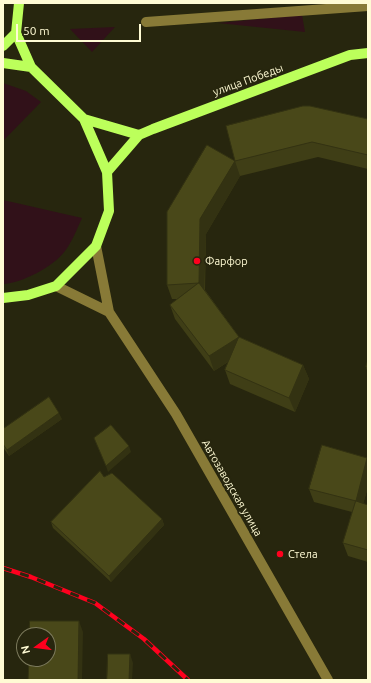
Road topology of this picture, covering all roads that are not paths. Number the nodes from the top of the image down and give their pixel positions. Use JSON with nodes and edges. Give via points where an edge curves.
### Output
{"nodes":[{"id":1,"x":19,"y":5,"type":"edge"},
{"id":2,"x":368,"y":6,"type":"edge"},
{"id":3,"x":146,"y":22,"type":"dead end"},
{"id":4,"x":16,"y":33,"type":"junction"},
{"id":5,"x":3,"y":46,"type":"edge"},
{"id":6,"x":368,"y":53,"type":"edge"},
{"id":7,"x":3,"y":63,"type":"edge"},
{"id":8,"x":31,"y":67,"type":"junction"},
{"id":9,"x":84,"y":119,"type":"junction"},
{"id":10,"x":139,"y":135,"type":"junction"},
{"id":11,"x":107,"y":172,"type":"junction"},
{"id":12,"x":96,"y":246,"type":"junction"},
{"id":13,"x":56,"y":286,"type":"junction"},
{"id":14,"x":3,"y":298,"type":"edge"},
{"id":15,"x":109,"y":312,"type":"junction"},
{"id":16,"x":328,"y":680,"type":"edge"}],
"edges":[{"from":1,"to":4,"type":"main road"},
{"from":2,"to":3,"type":"street"},
{"from":4,"to":5,"type":"main road"},
{"from":4,"to":8,"type":"main road"},
{"from":6,"to":10,"type":"main road","name":"улица Победы","via":[[350,55]]},
{"from":7,"to":8,"type":"main road"},
{"from":8,"to":9,"type":"main road"},
{"from":9,"to":10,"type":"main road"},
{"from":9,"to":11,"type":"main road"},
{"from":10,"to":11,"type":"main road"},
{"from":11,"to":12,"type":"main road","via":[[109,211]]},
{"from":12,"to":13,"type":"main road"},
{"from":12,"to":15,"type":"street"},
{"from":13,"to":14,"type":"main road","via":[[28,296]]},
{"from":13,"to":15,"type":"street"},
{"from":15,"to":16,"type":"street","name":"Автозаводская улица","via":[[176,414]]}]}
